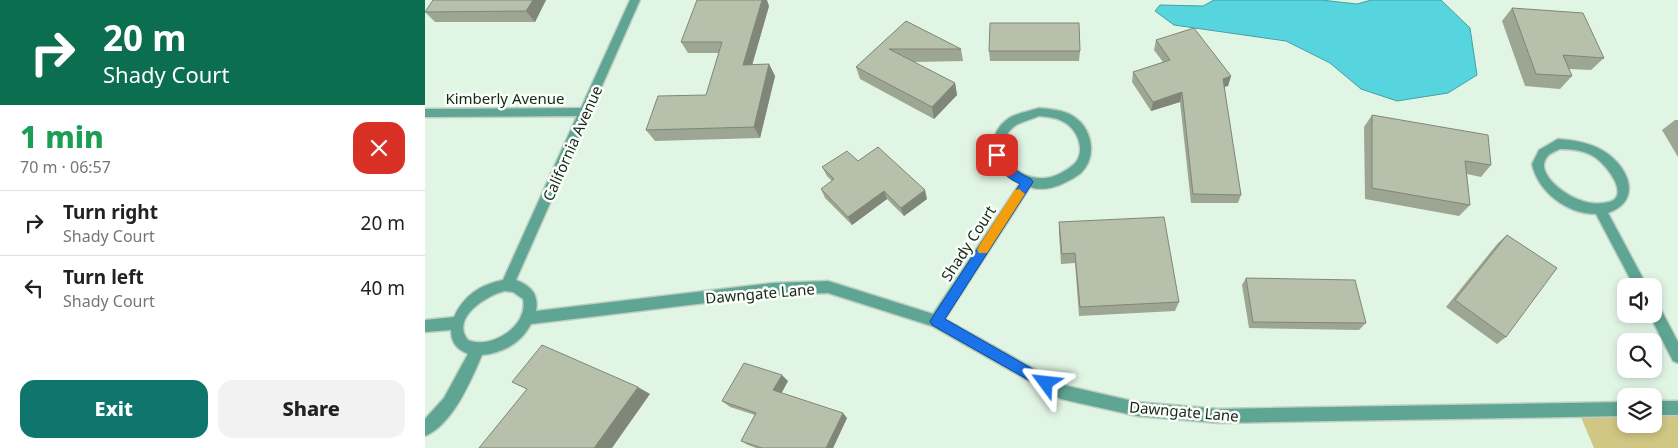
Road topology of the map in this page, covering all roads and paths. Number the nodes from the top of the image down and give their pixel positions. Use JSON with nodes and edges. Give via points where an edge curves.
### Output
{"nodes":[{"id":1,"x":635,"y":0,"type":"edge"},
{"id":2,"x":585,"y":112,"type":"junction"},
{"id":3,"x":425,"y":113,"type":"edge"},
{"id":4,"x":1027,"y":182,"type":"junction"},
{"id":5,"x":1600,"y":210,"type":"junction"},
{"id":6,"x":1637,"y":278,"type":"edge"},
{"id":7,"x":507,"y":286,"type":"junction"},
{"id":8,"x":528,"y":318,"type":"junction"},
{"id":9,"x":936,"y":321,"type":"junction"},
{"id":10,"x":457,"y":323,"type":"junction"},
{"id":11,"x":1661,"y":323,"type":"edge"},
{"id":12,"x":425,"y":326,"type":"edge"},
{"id":13,"x":478,"y":350,"type":"junction"},
{"id":14,"x":1678,"y":356,"type":"edge"},
{"id":15,"x":1662,"y":408,"type":"edge"},
{"id":16,"x":1678,"y":408,"type":"edge"},
{"id":17,"x":1617,"y":409,"type":"edge"},
{"id":18,"x":425,"y":429,"type":"edge"}],
"edges":[{"from":1,"to":2,"type":"street","name":"California Avenue"},
{"from":2,"to":3,"type":"street","name":"Kimberly Avenue"},
{"from":2,"to":7,"type":"street","name":"California Avenue"},
{"from":4,"to":4,"type":"street","via":[[1056,182],[1079,168],[1087,147],[1081,131],[1068,119],[1054,113],[1032,114],[1012,121],[1002,131],[997,142],[997,155],[1013,176]]},
{"from":4,"to":9,"type":"street","name":"Shady Court"},
{"from":5,"to":5,"type":"street","via":[[1612,207],[1624,192],[1618,171],[1609,161],[1584,147],[1571,144],[1558,144],[1540,154],[1539,174],[1557,196],[1571,204]]},
{"from":5,"to":6,"type":"street"},
{"from":7,"to":8,"type":"street","via":[[517,286],[529,295],[532,304]]},
{"from":7,"to":10,"type":"street","via":[[480,294],[462,312]]},
{"from":8,"to":9,"type":"street","name":"Dawngate Lane","via":[[773,289],[828,287]]},
{"from":8,"to":13,"type":"street","via":[[516,335],[504,343]]},
{"from":9,"to":17,"type":"street","name":"Dawngate Lane","via":[[1061,392],[1137,409],[1219,416]]},
{"from":10,"to":12,"type":"street"},
{"from":10,"to":13,"type":"street","via":[[457,337],[463,345]]},
{"from":11,"to":14,"type":"street"},
{"from":13,"to":18,"type":"street","via":[[439,418]]},
{"from":15,"to":16,"type":"street"}]}
